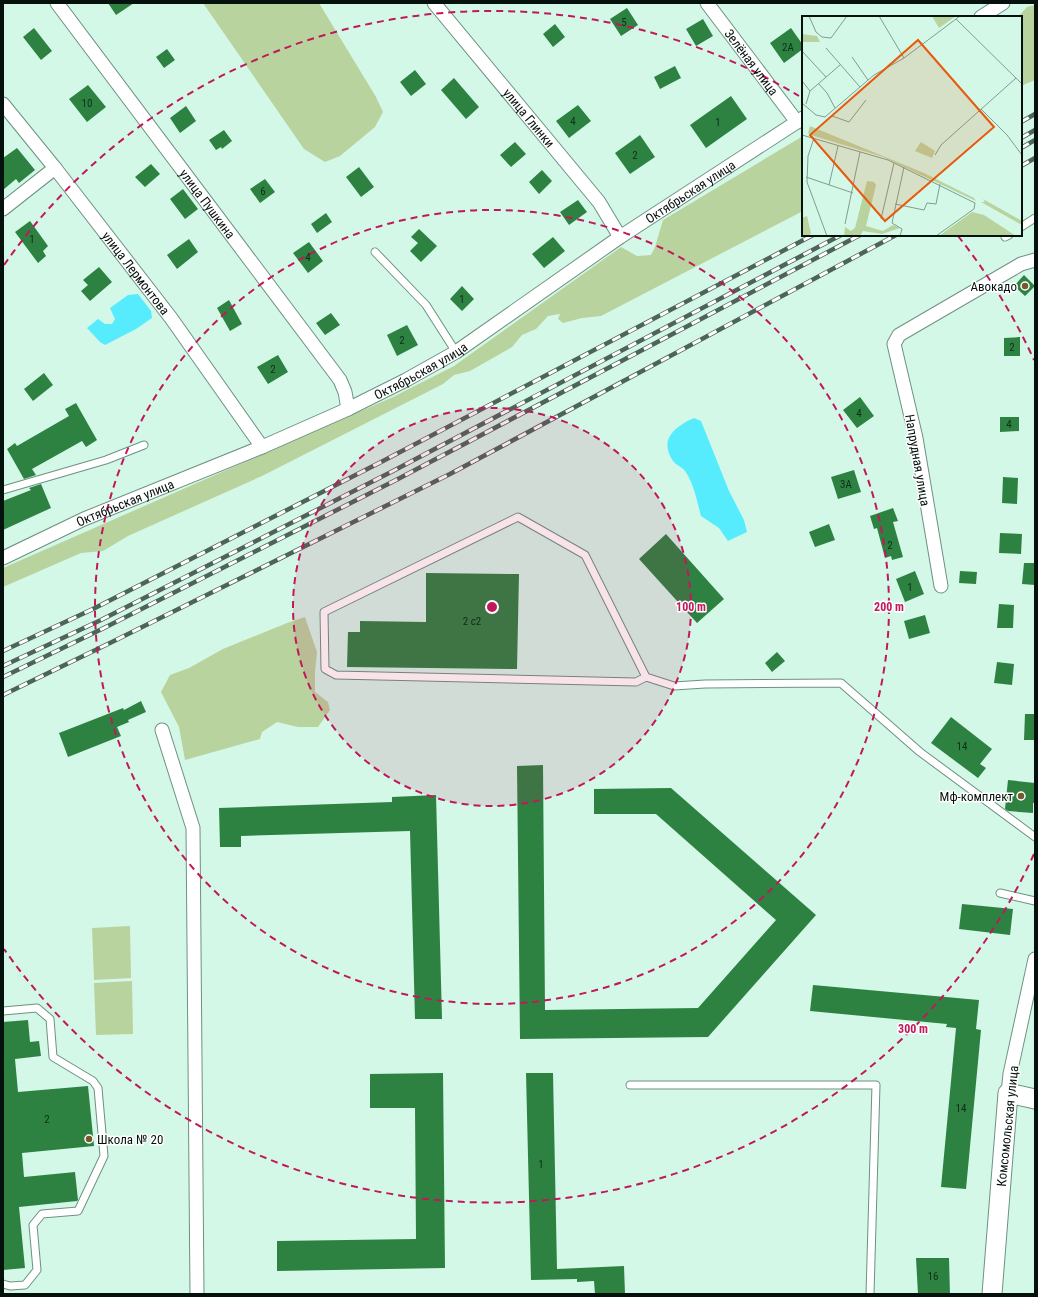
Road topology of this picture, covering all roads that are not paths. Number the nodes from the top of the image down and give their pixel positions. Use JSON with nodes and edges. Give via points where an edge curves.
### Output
{"nodes":[{"id":1,"x":57,"y":3,"type":"edge"},
{"id":2,"x":434,"y":3,"type":"edge"},
{"id":3,"x":707,"y":3,"type":"edge"},
{"id":4,"x":996,"y":5,"type":"edge"},
{"id":5,"x":982,"y":16,"type":"edge"},
{"id":6,"x":3,"y":104,"type":"edge"},
{"id":7,"x":800,"y":120,"type":"edge"},
{"id":8,"x":55,"y":168,"type":"junction"},
{"id":9,"x":3,"y":209,"type":"edge"},
{"id":10,"x":1035,"y":218,"type":"edge"},
{"id":11,"x":1022,"y":226,"type":"edge"},
{"id":12,"x":620,"y":237,"type":"junction"},
{"id":13,"x":375,"y":252,"type":"dead end"},
{"id":14,"x":1035,"y":260,"type":"edge"},
{"id":15,"x":456,"y":352,"type":"junction"},
{"id":16,"x":348,"y":409,"type":"junction"},
{"id":17,"x":144,"y":445,"type":"dead end"},
{"id":18,"x":262,"y":447,"type":"junction"},
{"id":19,"x":3,"y":490,"type":"edge"},
{"id":20,"x":3,"y":558,"type":"edge"},
{"id":21,"x":941,"y":586,"type":"dead end"},
{"id":22,"x":646,"y":677,"type":"junction"},
{"id":23,"x":162,"y":730,"type":"dead end"},
{"id":24,"x":1035,"y":837,"type":"edge"},
{"id":25,"x":1000,"y":893,"type":"dead end"},
{"id":26,"x":1035,"y":901,"type":"edge"},
{"id":27,"x":1035,"y":959,"type":"edge"},
{"id":28,"x":3,"y":1011,"type":"edge"},
{"id":29,"x":630,"y":1085,"type":"dead end"},
{"id":30,"x":1008,"y":1093,"type":"junction"},
{"id":31,"x":1035,"y":1099,"type":"edge"},
{"id":32,"x":3,"y":1284,"type":"edge"},
{"id":33,"x":197,"y":1294,"type":"edge"},
{"id":34,"x":870,"y":1294,"type":"edge"},
{"id":35,"x":992,"y":1294,"type":"edge"}],
"edges":[{"from":1,"to":16,"type":"street","name":"улица Пушкина","via":[[340,380]]},
{"from":2,"to":12,"type":"street","name":"улица Глинки","via":[[599,202]]},
{"from":3,"to":7,"type":"street","name":"Зелёная улица"},
{"from":4,"to":5,"type":"street"},
{"from":6,"to":8,"type":"street","name":"улица Лермонтова"},
{"from":7,"to":12,"type":"street","name":"Октябрьская улица"},
{"from":8,"to":9,"type":"street"},
{"from":8,"to":18,"type":"street","name":"улица Лермонтова","via":[[171,318]]},
{"from":10,"to":11,"type":"lane"},
{"from":12,"to":15,"type":"street","name":"Октябрьская улица"},
{"from":13,"to":15,"type":"lane","via":[[426,305]]},
{"from":14,"to":21,"type":"street","name":"Напрудная улица","via":[[1021,264],[899,335],[894,344],[916,438]]},
{"from":15,"to":16,"type":"street","name":"Октябрьская улица"},
{"from":16,"to":18,"type":"street","name":"Октябрьская улица"},
{"from":17,"to":19,"type":"lane","via":[[106,460]]},
{"from":18,"to":20,"type":"street","name":"Октябрьская улица","via":[[84,519]]},
{"from":22,"to":22,"type":"lane","via":[[585,555],[518,517],[324,612],[325,669],[336,675],[636,682]]},
{"from":22,"to":24,"type":"lane","via":[[674,686],[841,683],[920,752]]},
{"from":23,"to":33,"type":"street","via":[[193,828]]},
{"from":25,"to":26,"type":"lane"},
{"from":27,"to":30,"type":"street","name":"Комсомольская улица"},
{"from":28,"to":32,"type":"lane","via":[[37,1008],[50,1019],[53,1057],[93,1081],[98,1088],[104,1156],[78,1211],[42,1214],[33,1225],[38,1270],[25,1285]]},
{"from":29,"to":34,"type":"lane","via":[[876,1085]]},
{"from":30,"to":31,"type":"street"},
{"from":30,"to":35,"type":"street","name":"Комсомольская улица"}]}
